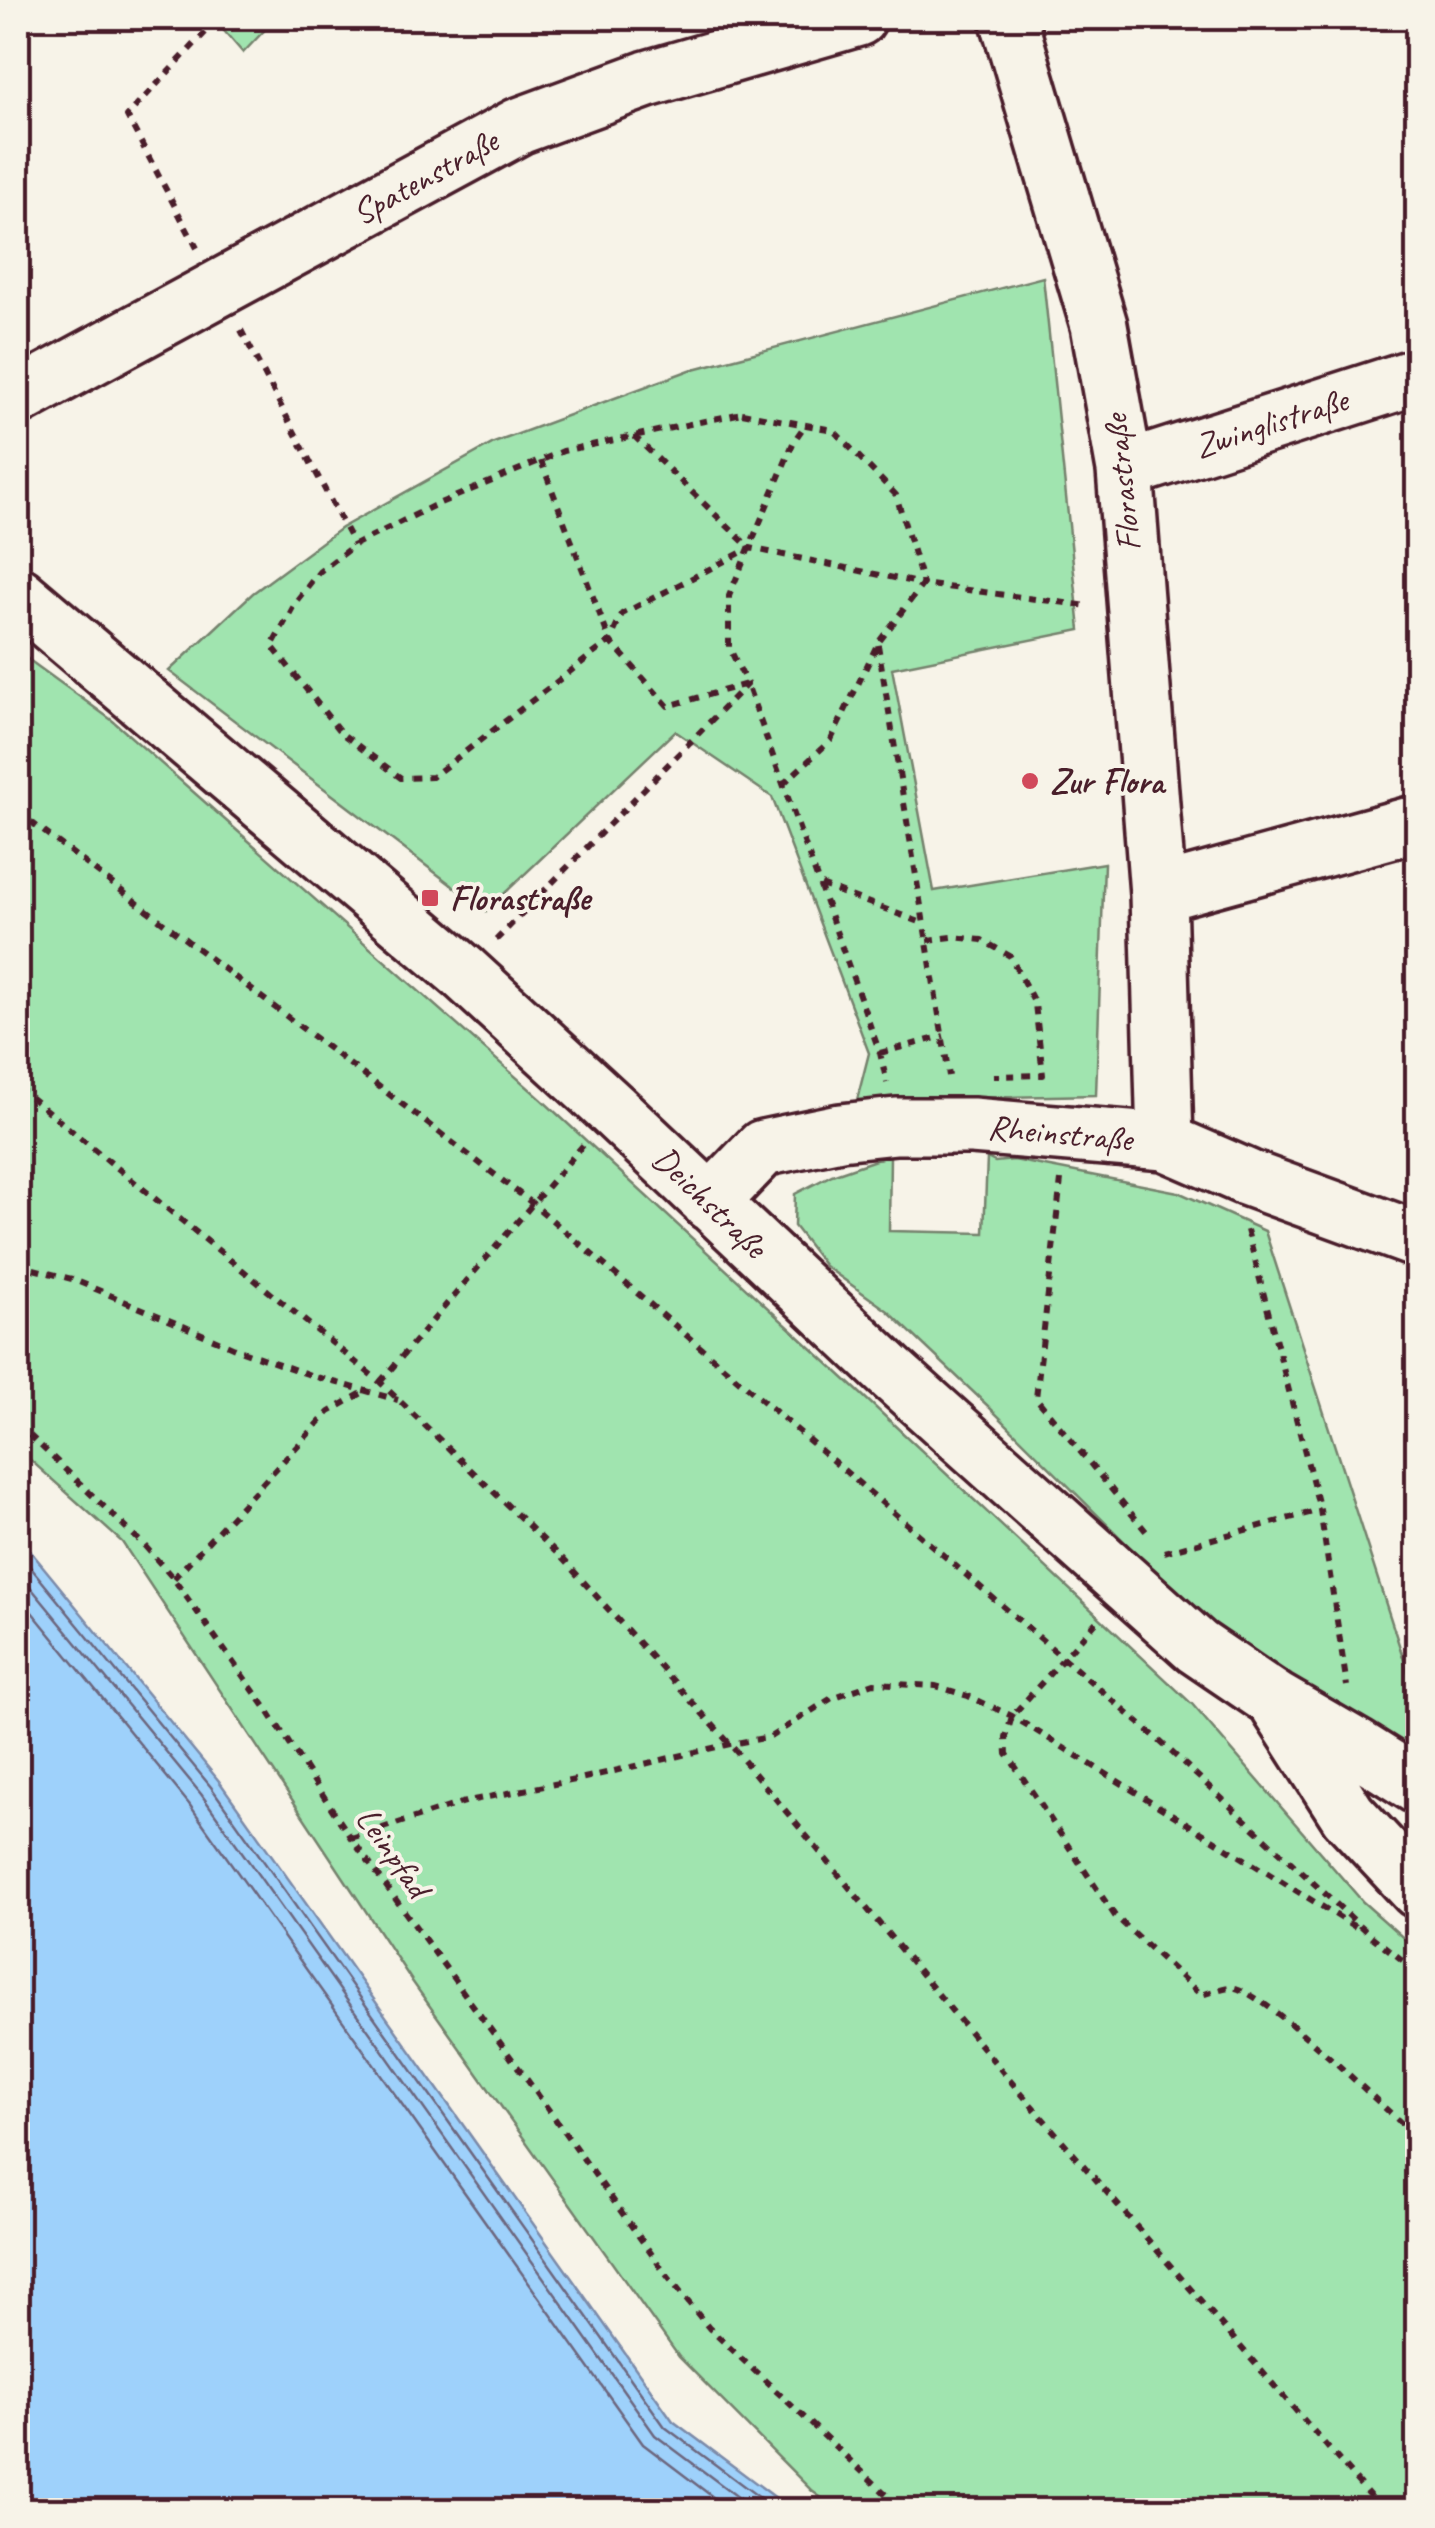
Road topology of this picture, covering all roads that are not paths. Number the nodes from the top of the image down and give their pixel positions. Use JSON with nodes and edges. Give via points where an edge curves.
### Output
{"nodes":[{"id":1,"x":858,"y":18,"type":"edge"},
{"id":2,"x":1008,"y":18,"type":"edge"},
{"id":3,"x":1418,"y":376,"type":"edge"},
{"id":4,"x":18,"y":397,"type":"edge"},
{"id":5,"x":1125,"y":470,"type":"junction"},
{"id":6,"x":18,"y":595,"type":"edge"},
{"id":7,"x":1418,"y":823,"type":"edge"},
{"id":8,"x":1158,"y":894,"type":"junction"},
{"id":9,"x":1165,"y":1142,"type":"junction"},
{"id":10,"x":710,"y":1203,"type":"junction"},
{"id":11,"x":1418,"y":1240,"type":"edge"},
{"id":12,"x":1275,"y":1700,"type":"junction"},
{"id":13,"x":1418,"y":1786,"type":"edge"},
{"id":14,"x":1418,"y":1890,"type":"edge"}],
"edges":[{"from":1,"to":4,"type":"street","name":"Spatenstraße","via":[[647,79],[519,126]]},
{"from":2,"to":5,"type":"street","name":"Florastraße","via":[[1100,325]]},
{"from":3,"to":5,"type":"street","name":"Zwinglistraße"},
{"from":5,"to":8,"type":"street","name":"Florastraße"},
{"from":6,"to":10,"type":"street","name":"Deichstraße","via":[[464,972]]},
{"from":7,"to":8,"type":"street"},
{"from":8,"to":9,"type":"street","name":"Florastraße"},
{"from":9,"to":10,"type":"street","name":"Rheinstraße","via":[[972,1126],[895,1098],[840,1132],[764,1148]]},
{"from":9,"to":11,"type":"street","name":"Rheinstraße"},
{"from":10,"to":12,"type":"street","name":"Deichstraße","via":[[1127,1586],[1197,1647]]},
{"from":12,"to":13,"type":"street","name":"Deichstraße"},
{"from":12,"to":14,"type":"street","via":[[1348,1815]]}]}
